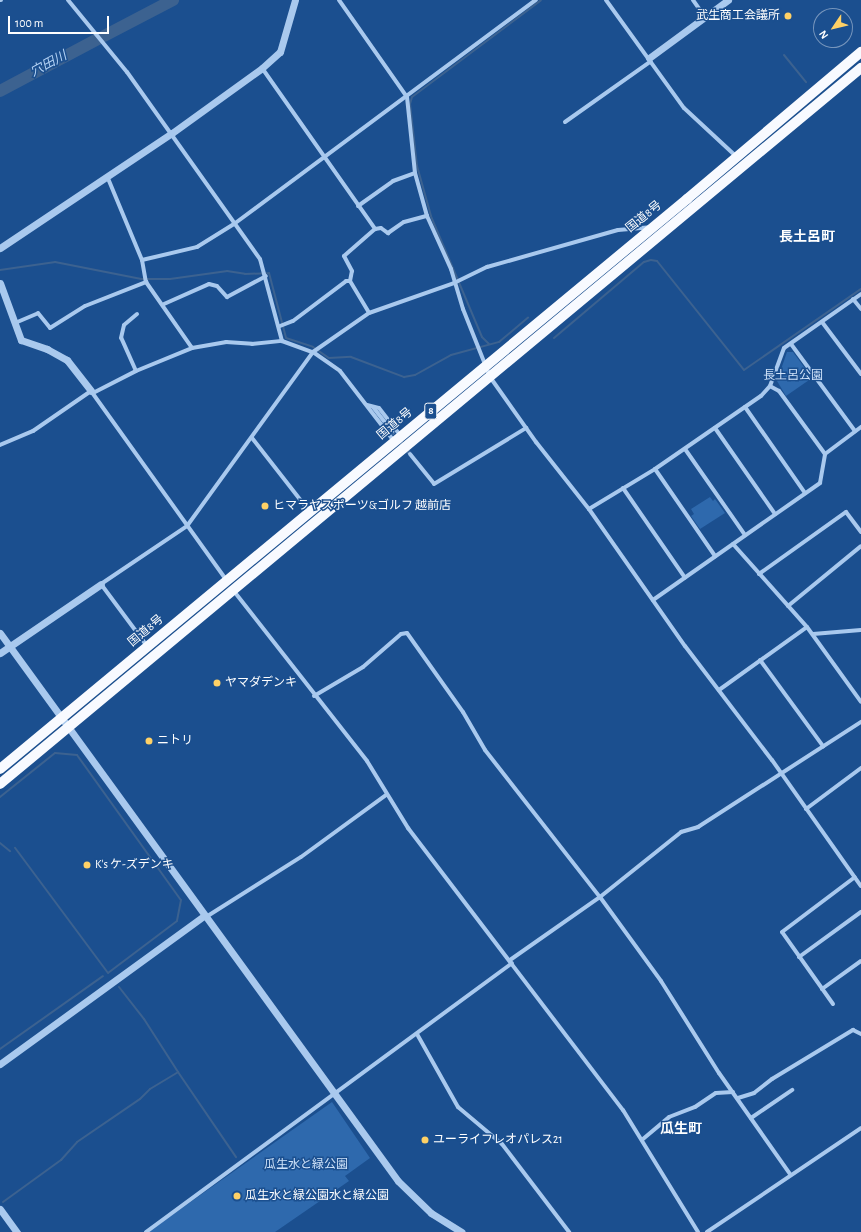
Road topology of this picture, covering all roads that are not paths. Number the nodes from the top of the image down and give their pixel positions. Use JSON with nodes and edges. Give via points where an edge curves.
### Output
{"nodes":[{"id":1,"x":68,"y":0,"type":"edge"},
{"id":2,"x":295,"y":0,"type":"edge"},
{"id":3,"x":339,"y":0,"type":"edge"},
{"id":4,"x":536,"y":0,"type":"edge"},
{"id":5,"x":606,"y":0,"type":"edge"},
{"id":6,"x":693,"y":0,"type":"edge"},
{"id":7,"x":728,"y":0,"type":"edge"},
{"id":8,"x":705,"y":17,"type":"junction"},
{"id":9,"x":861,"y":52,"type":"edge"},
{"id":10,"x":650,"y":59,"type":"junction"},
{"id":11,"x":262,"y":68,"type":"junction"},
{"id":12,"x":861,"y":68,"type":"edge"},
{"id":13,"x":407,"y":97,"type":"junction"},
{"id":14,"x":566,"y":122,"type":"dead end"},
{"id":15,"x":172,"y":133,"type":"junction"},
{"id":16,"x":737,"y":157,"type":"junction"},
{"id":17,"x":325,"y":158,"type":"junction"},
{"id":18,"x":414,"y":172,"type":"junction"},
{"id":19,"x":107,"y":176,"type":"junction"},
{"id":20,"x":358,"y":206,"type":"junction"},
{"id":21,"x":427,"y":216,"type":"junction"},
{"id":22,"x":234,"y":224,"type":"junction"},
{"id":23,"x":653,"y":226,"type":"junction"},
{"id":24,"x":375,"y":229,"type":"junction"},
{"id":25,"x":0,"y":248,"type":"edge"},
{"id":26,"x":142,"y":260,"type":"junction"},
{"id":27,"x":266,"y":276,"type":"junction"},
{"id":28,"x":350,"y":281,"type":"junction"},
{"id":29,"x":146,"y":282,"type":"junction"},
{"id":30,"x":0,"y":283,"type":"edge"},
{"id":31,"x":454,"y":283,"type":"junction"},
{"id":32,"x":861,"y":294,"type":"edge"},
{"id":33,"x":853,"y":299,"type":"junction"},
{"id":34,"x":164,"y":304,"type":"junction"},
{"id":35,"x":861,"y":309,"type":"edge"},
{"id":36,"x":369,"y":313,"type":"junction"},
{"id":37,"x":137,"y":314,"type":"dead end"},
{"id":38,"x":822,"y":322,"type":"junction"},
{"id":39,"x":15,"y":323,"type":"junction"},
{"id":40,"x":280,"y":326,"type":"junction"},
{"id":41,"x":282,"y":341,"type":"junction"},
{"id":42,"x":790,"y":344,"type":"junction"},
{"id":43,"x":192,"y":348,"type":"junction"},
{"id":44,"x":313,"y":352,"type":"junction"},
{"id":45,"x":484,"y":366,"type":"junction"},
{"id":46,"x":136,"y":371,"type":"junction"},
{"id":47,"x":861,"y":374,"type":"edge"},
{"id":48,"x":490,"y":377,"type":"junction"},
{"id":49,"x":770,"y":386,"type":"junction"},
{"id":50,"x":92,"y":392,"type":"junction"},
{"id":51,"x":367,"y":405,"type":"junction"},
{"id":52,"x":373,"y":407,"type":"junction"},
{"id":53,"x":745,"y":407,"type":"junction"},
{"id":54,"x":861,"y":427,"type":"edge"},
{"id":55,"x":526,"y":428,"type":"junction"},
{"id":56,"x":715,"y":428,"type":"junction"},
{"id":57,"x":856,"y":431,"type":"junction"},
{"id":58,"x":396,"y":436,"type":"junction"},
{"id":59,"x":252,"y":438,"type":"junction"},
{"id":60,"x":0,"y":445,"type":"edge"},
{"id":61,"x":685,"y":448,"type":"junction"},
{"id":62,"x":410,"y":454,"type":"tunnel mouth"},
{"id":63,"x":825,"y":454,"type":"junction"},
{"id":64,"x":655,"y":469,"type":"junction"},
{"id":65,"x":623,"y":488,"type":"junction"},
{"id":66,"x":805,"y":493,"type":"junction"},
{"id":67,"x":589,"y":509,"type":"junction"},
{"id":68,"x":310,"y":512,"type":"junction"},
{"id":69,"x":775,"y":514,"type":"junction"},
{"id":70,"x":187,"y":526,"type":"junction"},
{"id":71,"x":861,"y":532,"type":"edge"},
{"id":72,"x":745,"y":535,"type":"junction"},
{"id":73,"x":733,"y":544,"type":"junction"},
{"id":74,"x":861,"y":546,"type":"edge"},
{"id":75,"x":715,"y":556,"type":"junction"},
{"id":76,"x":759,"y":574,"type":"junction"},
{"id":77,"x":685,"y":578,"type":"junction"},
{"id":78,"x":226,"y":580,"type":"junction"},
{"id":79,"x":101,"y":584,"type":"junction"},
{"id":80,"x":233,"y":591,"type":"junction"},
{"id":81,"x":653,"y":600,"type":"junction"},
{"id":82,"x":788,"y":606,"type":"junction"},
{"id":83,"x":807,"y":627,"type":"junction"},
{"id":84,"x":861,"y":630,"type":"edge"},
{"id":85,"x":0,"y":633,"type":"edge"},
{"id":86,"x":813,"y":634,"type":"junction"},
{"id":87,"x":9,"y":646,"type":"junction"},
{"id":88,"x":148,"y":646,"type":"junction"},
{"id":89,"x":0,"y":653,"type":"edge"},
{"id":90,"x":760,"y":660,"type":"junction"},
{"id":91,"x":719,"y":690,"type":"junction"},
{"id":92,"x":314,"y":696,"type":"junction"},
{"id":93,"x":861,"y":702,"type":"edge"},
{"id":94,"x":61,"y":718,"type":"junction"},
{"id":95,"x":861,"y":722,"type":"edge"},
{"id":96,"x":69,"y":729,"type":"junction"},
{"id":97,"x":823,"y":746,"type":"junction"},
{"id":98,"x":861,"y":768,"type":"edge"},
{"id":99,"x":0,"y":769,"type":"edge"},
{"id":100,"x":780,"y":773,"type":"junction"},
{"id":101,"x":0,"y":784,"type":"edge"},
{"id":102,"x":386,"y":795,"type":"junction"},
{"id":103,"x":806,"y":809,"type":"junction"},
{"id":104,"x":855,"y":877,"type":"junction"},
{"id":105,"x":861,"y":886,"type":"edge"},
{"id":106,"x":600,"y":897,"type":"junction"},
{"id":107,"x":861,"y":912,"type":"edge"},
{"id":108,"x":206,"y":916,"type":"junction"},
{"id":109,"x":799,"y":957,"type":"junction"},
{"id":110,"x":861,"y":961,"type":"edge"},
{"id":111,"x":511,"y":962,"type":"junction"},
{"id":112,"x":822,"y":989,"type":"junction"},
{"id":113,"x":833,"y":1004,"type":"dead end"},
{"id":114,"x":417,"y":1034,"type":"junction"},
{"id":115,"x":861,"y":1034,"type":"edge"},
{"id":116,"x":0,"y":1064,"type":"edge"},
{"id":117,"x":792,"y":1090,"type":"dead end"},
{"id":118,"x":733,"y":1092,"type":"junction"},
{"id":119,"x":336,"y":1094,"type":"junction"},
{"id":120,"x":738,"y":1098,"type":"junction"},
{"id":121,"x":751,"y":1118,"type":"junction"},
{"id":122,"x":861,"y":1128,"type":"edge"},
{"id":123,"x":643,"y":1139,"type":"junction"},
{"id":124,"x":790,"y":1174,"type":"junction"},
{"id":125,"x":0,"y":1209,"type":"edge"},
{"id":126,"x":17,"y":1232,"type":"edge"},
{"id":127,"x":146,"y":1232,"type":"edge"},
{"id":128,"x":462,"y":1232,"type":"edge"},
{"id":129,"x":569,"y":1232,"type":"edge"},
{"id":130,"x":698,"y":1232,"type":"edge"},
{"id":131,"x":707,"y":1232,"type":"edge"}],
"edges":[{"from":1,"to":15,"type":"street","via":[[84,22],[103,41]]},
{"from":2,"to":11,"type":"street","via":[[280,52]]},
{"from":3,"to":13,"type":"street"},
{"from":4,"to":13,"type":"street"},
{"from":5,"to":10,"type":"street"},
{"from":6,"to":8,"type":"street"},
{"from":7,"to":8,"type":"street"},
{"from":8,"to":10,"type":"street"},
{"from":9,"to":16,"type":"highway","name":"国道8号","number":"8"},
{"from":10,"to":14,"type":"street"},
{"from":10,"to":16,"type":"street","via":[[684,108]]},
{"from":11,"to":15,"type":"street"},
{"from":11,"to":17,"type":"street"},
{"from":12,"to":48,"type":"highway","name":"国道8号","number":"8"},
{"from":13,"to":17,"type":"street"},
{"from":13,"to":18,"type":"street"},
{"from":15,"to":19,"type":"street"},
{"from":15,"to":22,"type":"street"},
{"from":16,"to":23,"type":"highway","name":"国道8号","number":"8"},
{"from":17,"to":20,"type":"street"},
{"from":17,"to":22,"type":"street"},
{"from":18,"to":20,"type":"street","via":[[393,181]]},
{"from":18,"to":21,"type":"street"},
{"from":19,"to":25,"type":"street"},
{"from":19,"to":26,"type":"street"},
{"from":20,"to":24,"type":"street"},
{"from":21,"to":24,"type":"street","via":[[404,222],[388,234],[381,228]]},
{"from":21,"to":31,"type":"street","via":[[451,269]]},
{"from":22,"to":26,"type":"street","via":[[197,247]]},
{"from":22,"to":27,"type":"street","via":[[260,259]]},
{"from":23,"to":31,"type":"street","via":[[600,235],[487,267]]},
{"from":23,"to":45,"type":"highway","name":"国道8号","number":"8"},
{"from":24,"to":28,"type":"street","via":[[344,256],[352,271]]},
{"from":26,"to":29,"type":"street"},
{"from":27,"to":34,"type":"street","via":[[227,298],[216,286],[209,284]]},
{"from":27,"to":40,"type":"street"},
{"from":28,"to":36,"type":"street"},
{"from":28,"to":40,"type":"street","via":[[346,281],[293,321]]},
{"from":29,"to":34,"type":"street"},
{"from":29,"to":39,"type":"street","via":[[84,306],[50,328],[38,313]]},
{"from":30,"to":39,"type":"street"},
{"from":31,"to":36,"type":"street"},
{"from":31,"to":45,"type":"street"},
{"from":32,"to":33,"type":"street"},
{"from":33,"to":35,"type":"street"},
{"from":33,"to":38,"type":"street"},
{"from":34,"to":43,"type":"street"},
{"from":36,"to":44,"type":"street"},
{"from":37,"to":46,"type":"street","via":[[124,325],[121,338]]},
{"from":38,"to":42,"type":"street"},
{"from":38,"to":47,"type":"street"},
{"from":39,"to":50,"type":"street","via":[[21,340],[67,360]]},
{"from":40,"to":41,"type":"street"},
{"from":41,"to":43,"type":"street","via":[[252,344],[226,342]]},
{"from":41,"to":44,"type":"street"},
{"from":42,"to":49,"type":"street","via":[[784,348]]},
{"from":42,"to":57,"type":"street"},
{"from":43,"to":46,"type":"street"},
{"from":44,"to":51,"type":"street","via":[[340,371]]},
{"from":44,"to":59,"type":"street"},
{"from":45,"to":48,"type":"street"},
{"from":45,"to":58,"type":"highway","name":"国道8号","number":"8"},
{"from":46,"to":50,"type":"street"},
{"from":48,"to":55,"type":"street"},
{"from":48,"to":80,"type":"highway","name":"国道8号","number":"8"},
{"from":49,"to":53,"type":"street"},
{"from":49,"to":63,"type":"street","via":[[779,391]]},
{"from":50,"to":60,"type":"street","via":[[33,431]]},
{"from":50,"to":70,"type":"street"},
{"from":51,"to":52,"type":"street"},
{"from":51,"to":58,"type":"street"},
{"from":52,"to":58,"type":"street"},
{"from":52,"to":58,"type":"street","via":[[379,408]]},
{"from":53,"to":56,"type":"street"},
{"from":53,"to":66,"type":"street"},
{"from":54,"to":57,"type":"street"},
{"from":55,"to":62,"type":"street","via":[[434,484]]},
{"from":55,"to":67,"type":"street"},
{"from":56,"to":61,"type":"street"},
{"from":56,"to":69,"type":"street"},
{"from":57,"to":63,"type":"street"},
{"from":58,"to":68,"type":"highway","name":"国道8号","number":"8"},
{"from":59,"to":68,"type":"street"},
{"from":59,"to":70,"type":"street"},
{"from":61,"to":64,"type":"street"},
{"from":61,"to":72,"type":"street"},
{"from":63,"to":66,"type":"street","via":[[820,483]]},
{"from":64,"to":65,"type":"street"},
{"from":64,"to":75,"type":"street"},
{"from":65,"to":67,"type":"street"},
{"from":65,"to":77,"type":"street"},
{"from":66,"to":69,"type":"street"},
{"from":67,"to":81,"type":"street"},
{"from":68,"to":78,"type":"highway","name":"国道8号","number":"8"},
{"from":69,"to":72,"type":"street"},
{"from":70,"to":78,"type":"street"},
{"from":70,"to":79,"type":"street"},
{"from":71,"to":76,"type":"street","via":[[846,512]]},
{"from":72,"to":73,"type":"street"},
{"from":73,"to":75,"type":"street"},
{"from":73,"to":76,"type":"street"},
{"from":74,"to":82,"type":"street"},
{"from":75,"to":77,"type":"street"},
{"from":76,"to":82,"type":"street"},
{"from":77,"to":81,"type":"street"},
{"from":78,"to":80,"type":"street"},
{"from":78,"to":88,"type":"highway","name":"国道8号","number":"8"},
{"from":79,"to":87,"type":"street"},
{"from":79,"to":88,"type":"street"},
{"from":80,"to":92,"type":"street"},
{"from":80,"to":96,"type":"highway","name":"国道8号","number":"8"},
{"from":81,"to":91,"type":"street"},
{"from":82,"to":83,"type":"street"},
{"from":83,"to":86,"type":"street"},
{"from":83,"to":90,"type":"street"},
{"from":84,"to":86,"type":"street"},
{"from":85,"to":87,"type":"street"},
{"from":86,"to":93,"type":"street"},
{"from":87,"to":89,"type":"street"},
{"from":87,"to":94,"type":"street"},
{"from":88,"to":94,"type":"highway","name":"国道8号","number":"8"},
{"from":90,"to":91,"type":"street"},
{"from":90,"to":97,"type":"street"},
{"from":91,"to":100,"type":"street"},
{"from":92,"to":102,"type":"street","via":[[374,771]]},
{"from":92,"to":106,"type":"street","via":[[363,667],[401,634],[407,633],[485,750]]},
{"from":94,"to":96,"type":"street"},
{"from":94,"to":99,"type":"highway","name":"国道8号","number":"8"},
{"from":95,"to":97,"type":"street"},
{"from":96,"to":101,"type":"highway","name":"国道8号","number":"8"},
{"from":96,"to":108,"type":"street"},
{"from":97,"to":100,"type":"street"},
{"from":98,"to":103,"type":"street"},
{"from":100,"to":103,"type":"street"},
{"from":100,"to":106,"type":"street","via":[[698,827],[681,832]]},
{"from":102,"to":108,"type":"street","via":[[300,857]]},
{"from":102,"to":111,"type":"street","via":[[408,828]]},
{"from":103,"to":104,"type":"street"},
{"from":104,"to":105,"type":"street"},
{"from":104,"to":109,"type":"street","via":[[782,932]]},
{"from":106,"to":111,"type":"street"},
{"from":106,"to":118,"type":"street","via":[[662,981]]},
{"from":107,"to":109,"type":"street"},
{"from":108,"to":116,"type":"street"},
{"from":108,"to":119,"type":"street"},
{"from":109,"to":112,"type":"street"},
{"from":110,"to":112,"type":"street"},
{"from":111,"to":114,"type":"street"},
{"from":111,"to":123,"type":"street"},
{"from":112,"to":113,"type":"street"},
{"from":114,"to":119,"type":"street"},
{"from":114,"to":129,"type":"street","via":[[458,1107],[502,1144]]},
{"from":115,"to":120,"type":"street","via":[[853,1030],[772,1079],[754,1093]]},
{"from":117,"to":121,"type":"street"},
{"from":118,"to":120,"type":"street"},
{"from":118,"to":123,"type":"street","via":[[716,1093],[695,1107],[669,1117]]},
{"from":119,"to":127,"type":"street"},
{"from":119,"to":128,"type":"street","via":[[409,1193],[431,1213]]},
{"from":120,"to":121,"type":"street"},
{"from":121,"to":124,"type":"street"},
{"from":122,"to":124,"type":"street"},
{"from":123,"to":130,"type":"street"},
{"from":124,"to":131,"type":"street"},
{"from":125,"to":126,"type":"street"}]}
